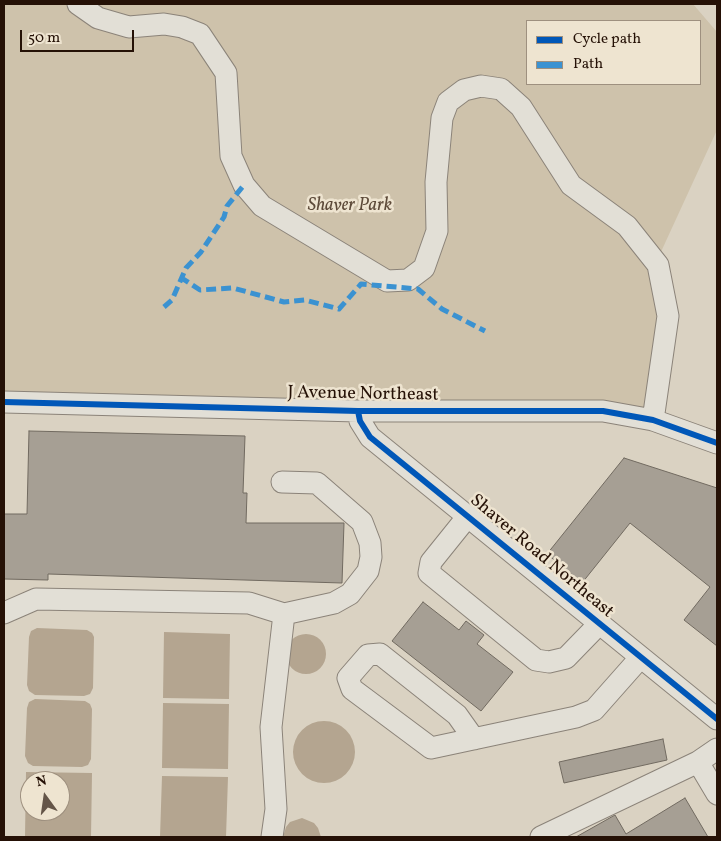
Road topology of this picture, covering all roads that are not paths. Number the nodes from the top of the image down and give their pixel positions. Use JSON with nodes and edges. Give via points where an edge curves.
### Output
{"nodes":[{"id":1,"x":78,"y":4,"type":"edge"},
{"id":2,"x":4,"y":402,"type":"edge"},
{"id":3,"x":358,"y":411,"type":"junction"},
{"id":4,"x":653,"y":420,"type":"junction"},
{"id":5,"x":717,"y":443,"type":"edge"},
{"id":6,"x":282,"y":482,"type":"dead end"},
{"id":7,"x":468,"y":516,"type":"junction"},
{"id":8,"x":4,"y":612,"type":"edge"},
{"id":9,"x":284,"y":614,"type":"junction"},
{"id":10,"x":598,"y":624,"type":"junction"},
{"id":11,"x":640,"y":658,"type":"junction"},
{"id":12,"x":717,"y":718,"type":"edge"},
{"id":13,"x":474,"y":739,"type":"junction"},
{"id":14,"x":717,"y":749,"type":"edge"},
{"id":15,"x":698,"y":762,"type":"junction"},
{"id":16,"x":717,"y":794,"type":"edge"},
{"id":17,"x":272,"y":837,"type":"edge"},
{"id":18,"x":541,"y":837,"type":"edge"}],
"edges":[{"from":1,"to":4,"type":"street","via":[[98,18],[130,27],[164,24],[200,34],[226,73],[231,156],[244,185],[262,206],[387,281],[408,280],[424,268],[436,231],[436,182],[442,118],[448,102],[464,90],[480,86],[501,89],[521,107],[571,185],[627,226],[658,265],[668,316]]},
{"from":2,"to":3,"type":"street","name":"J Avenue Northeast"},
{"from":3,"to":4,"type":"street","name":"J Avenue Northeast","via":[[603,411]]},
{"from":3,"to":7,"type":"street","name":"Shaver Road Northeast","via":[[370,437]]},
{"from":4,"to":5,"type":"street","name":"J Avenue Northeast"},
{"from":6,"to":9,"type":"street","via":[[318,483],[362,522],[370,542],[371,557],[368,571],[350,594],[334,603]]},
{"from":7,"to":10,"type":"street","name":"Shaver Road Northeast"},
{"from":7,"to":10,"type":"street","via":[[431,562],[429,573],[536,660],[549,662],[566,658]]},
{"from":8,"to":9,"type":"street","via":[[36,599],[249,603]]},
{"from":9,"to":17,"type":"street","via":[[272,727],[276,810]]},
{"from":10,"to":11,"type":"street","name":"Shaver Road Northeast"},
{"from":11,"to":12,"type":"street","name":"Shaver Road Northeast"},
{"from":11,"to":13,"type":"street","via":[[594,710],[576,717]]},
{"from":13,"to":13,"type":"street","via":[[431,748],[352,690],[348,678],[368,655],[380,654],[457,715]]},
{"from":14,"to":15,"type":"street"},
{"from":15,"to":16,"type":"street"},
{"from":15,"to":18,"type":"street"}]}
